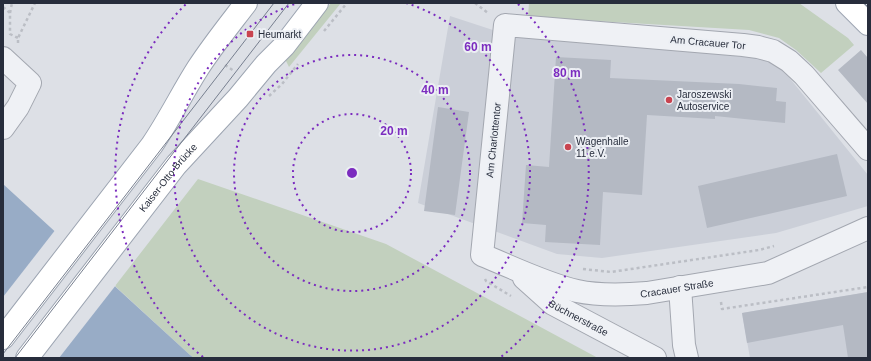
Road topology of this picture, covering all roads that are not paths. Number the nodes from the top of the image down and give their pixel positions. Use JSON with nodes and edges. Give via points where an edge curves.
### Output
{"nodes":[{"id":1,"x":246,"y":3,"type":"edge"},
{"id":2,"x":317,"y":3,"type":"edge"},
{"id":3,"x":847,"y":3,"type":"edge"},
{"id":4,"x":868,"y":24,"type":"edge"},
{"id":5,"x":505,"y":25,"type":"joint"},
{"id":6,"x":8,"y":63,"type":"edge"},
{"id":7,"x":3,"y":128,"type":"edge"},
{"id":8,"x":868,"y":149,"type":"edge"},
{"id":9,"x":868,"y":228,"type":"edge"},
{"id":10,"x":482,"y":255,"type":"joint"},
{"id":11,"x":511,"y":266,"type":"junction"},
{"id":12,"x":680,"y":287,"type":"junction"},
{"id":13,"x":3,"y":338,"type":"edge"},
{"id":14,"x":27,"y":358,"type":"edge"},
{"id":15,"x":655,"y":358,"type":"edge"},
{"id":16,"x":687,"y":358,"type":"edge"}],
"edges":[{"from":1,"to":13,"type":"main road","via":[[209,52],[152,145]]},
{"from":2,"to":14,"type":"main road","name":"Kaiser-Otto-Brücke","via":[[284,46],[176,165]]},
{"from":3,"to":4,"type":"main road"},
{"from":5,"to":8,"type":"street","name":"Am Cracauer Tor","via":[[743,45],[773,51],[804,75]]},
{"from":5,"to":10,"type":"street","name":"Am Charlottentor"},
{"from":6,"to":7,"type":"street","via":[[30,83],[18,107]]},
{"from":9,"to":12,"type":"street","name":"Cracauer Straße","via":[[768,273]]},
{"from":10,"to":11,"type":"street","name":"Cracauer Straße"},
{"from":11,"to":12,"type":"street","name":"Cracauer Straße","via":[[566,288],[588,293],[630,295]]},
{"from":11,"to":15,"type":"street","name":"Büchnerstraße","via":[[553,304]]},
{"from":12,"to":16,"type":"street"}]}
